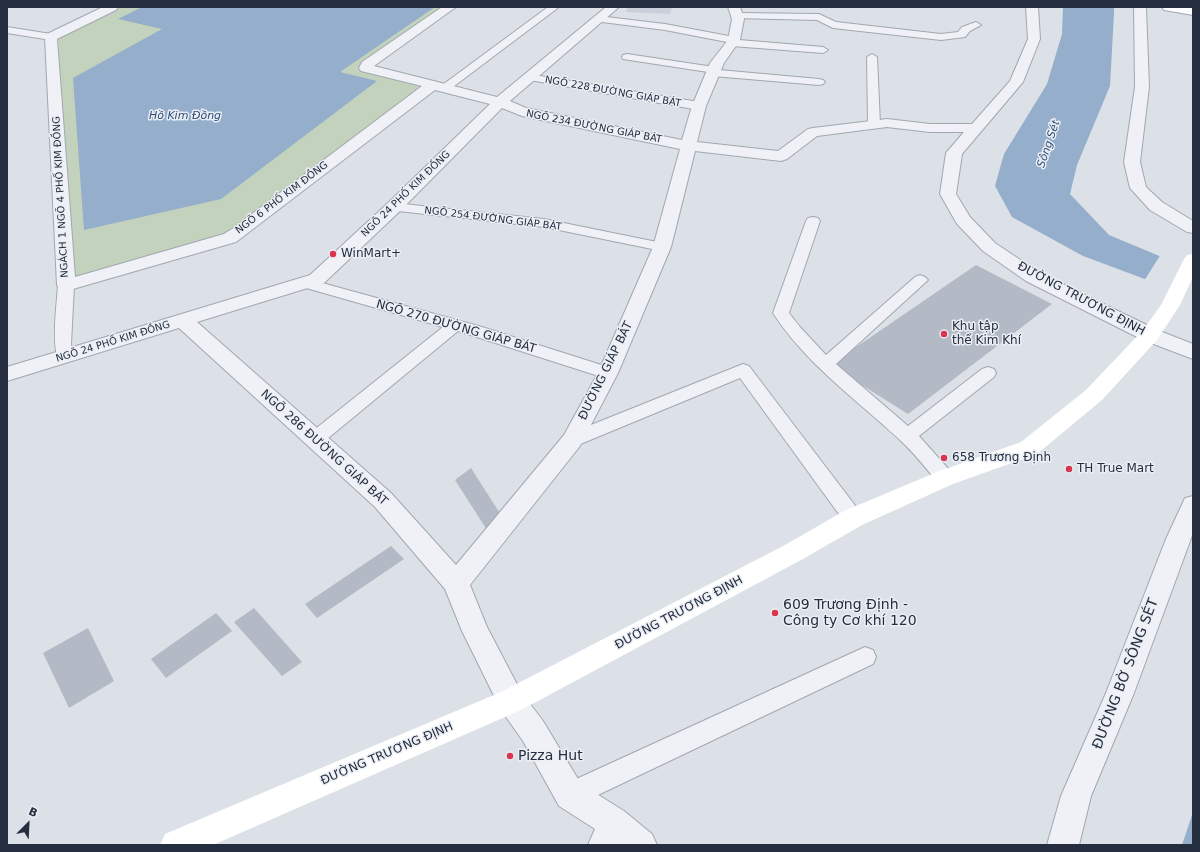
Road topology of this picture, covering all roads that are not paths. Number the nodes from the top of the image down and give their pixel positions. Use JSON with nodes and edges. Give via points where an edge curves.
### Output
{"nodes":[{"id":1,"x":112,"y":7,"type":"edge"},
{"id":2,"x":450,"y":7,"type":"edge"},
{"id":3,"x":554,"y":7,"type":"edge"},
{"id":4,"x":613,"y":7,"type":"edge"},
{"id":5,"x":1032,"y":7,"type":"edge"},
{"id":6,"x":1140,"y":7,"type":"edge"},
{"id":7,"x":1168,"y":7,"type":"edge"},
{"id":8,"x":1193,"y":11,"type":"edge"},
{"id":9,"x":736,"y":12,"type":"edge"},
{"id":10,"x":819,"y":17,"type":"junction"},
{"id":11,"x":836,"y":17,"type":"dead end"},
{"id":12,"x":598,"y":19,"type":"junction"},
{"id":13,"x":976,"y":26,"type":"dead end"},
{"id":14,"x":7,"y":30,"type":"edge"},
{"id":15,"x":51,"y":37,"type":"junction"},
{"id":16,"x":733,"y":41,"type":"junction"},
{"id":17,"x":823,"y":50,"type":"dead end"},
{"id":18,"x":627,"y":57,"type":"dead end"},
{"id":19,"x":872,"y":57,"type":"dead end"},
{"id":20,"x":714,"y":72,"type":"junction"},
{"id":21,"x":528,"y":77,"type":"junction"},
{"id":22,"x":820,"y":82,"type":"dead end"},
{"id":23,"x":438,"y":86,"type":"junction"},
{"id":24,"x":500,"y":102,"type":"junction"},
{"id":25,"x":699,"y":106,"type":"junction"},
{"id":26,"x":874,"y":124,"type":"junction"},
{"id":27,"x":976,"y":128,"type":"junction"},
{"id":28,"x":689,"y":146,"type":"junction"},
{"id":29,"x":394,"y":207,"type":"junction"},
{"id":30,"x":813,"y":221,"type":"dead end"},
{"id":31,"x":1193,"y":228,"type":"edge"},
{"id":32,"x":662,"y":247,"type":"junction"},
{"id":33,"x":1193,"y":259,"type":"edge"},
{"id":34,"x":920,"y":280,"type":"dead end"},
{"id":35,"x":304,"y":283,"type":"junction"},
{"id":36,"x":66,"y":285,"type":"junction"},
{"id":37,"x":183,"y":321,"type":"junction"},
{"id":38,"x":455,"y":325,"type":"junction"},
{"id":39,"x":1150,"y":335,"type":"junction"},
{"id":40,"x":1193,"y":352,"type":"edge"},
{"id":41,"x":65,"y":356,"type":"junction"},
{"id":42,"x":826,"y":364,"type":"junction"},
{"id":43,"x":608,"y":373,"type":"junction"},
{"id":44,"x":988,"y":373,"type":"dead end"},
{"id":45,"x":7,"y":374,"type":"edge"},
{"id":46,"x":906,"y":436,"type":"junction"},
{"id":47,"x":315,"y":439,"type":"junction"},
{"id":48,"x":572,"y":440,"type":"junction"},
{"id":49,"x":945,"y":478,"type":"junction"},
{"id":50,"x":1193,"y":505,"type":"edge"},
{"id":51,"x":853,"y":518,"type":"junction"},
{"id":52,"x":456,"y":583,"type":"junction"},
{"id":53,"x":865,"y":657,"type":"dead end"},
{"id":54,"x":511,"y":701,"type":"junction"},
{"id":55,"x":570,"y":795,"type":"junction"},
{"id":56,"x":609,"y":833,"type":"edge"},
{"id":57,"x":188,"y":843,"type":"edge"},
{"id":58,"x":641,"y":845,"type":"edge"},
{"id":59,"x":1062,"y":845,"type":"edge"}],
"edges":[{"from":1,"to":15,"type":"street"},
{"from":2,"to":23,"type":"street","via":[[366,68]]},
{"from":3,"to":23,"type":"lane"},
{"from":4,"to":12,"type":"street","name":"NGÕ 24 PHỐ KIM ĐỒNG"},
{"from":5,"to":27,"type":"street","name":"ĐƯỜNG TRƯƠNG ĐỊNH","via":[[1034,38],[1016,82]]},
{"from":6,"to":31,"type":"street","via":[[1142,87],[1132,162],[1138,188],[1156,206]]},
{"from":7,"to":8,"type":"main road"},
{"from":9,"to":10,"type":"lane"},
{"from":9,"to":16,"type":"street","name":"ĐƯỜNG GIÁP BÁT"},
{"from":10,"to":11,"type":"lane"},
{"from":10,"to":13,"type":"lane","via":[[833,25],[941,37],[961,35]]},
{"from":12,"to":16,"type":"lane","via":[[665,27]]},
{"from":12,"to":21,"type":"street","name":"NGÕ 24 PHỐ KIM ĐỒNG"},
{"from":14,"to":15,"type":"lane"},
{"from":15,"to":36,"type":"street","name":"NGÁCH 1 NGÕ 4 PHỐ KIM ĐỒNG"},
{"from":16,"to":17,"type":"lane"},
{"from":16,"to":20,"type":"street","name":"ĐƯỜNG GIÁP BÁT","via":[[717,63]]},
{"from":18,"to":20,"type":"lane"},
{"from":19,"to":26,"type":"lane"},
{"from":20,"to":22,"type":"lane"},
{"from":20,"to":25,"type":"street","name":"ĐƯỜNG GIÁP BÁT"},
{"from":21,"to":24,"type":"street","name":"NGÕ 24 PHỐ KIM ĐỒNG"},
{"from":21,"to":25,"type":"lane","name":"NGÕ 228 ĐƯỜNG GIÁP BÁT"},
{"from":23,"to":24,"type":"street"},
{"from":23,"to":36,"type":"street","name":"NGÕ 6 PHỐ KIM ĐỒNG","via":[[230,238]]},
{"from":24,"to":28,"type":"street","name":"NGÕ 234 ĐƯỜNG GIÁP BÁT","via":[[522,112]]},
{"from":24,"to":29,"type":"street","name":"NGÕ 24 PHỐ KIM ĐỒNG"},
{"from":25,"to":28,"type":"street","name":"ĐƯỜNG GIÁP BÁT"},
{"from":26,"to":27,"type":"street","name":"NGÕ 234 ĐƯỜNG GIÁP BÁT"},
{"from":26,"to":28,"type":"street","name":"NGÕ 234 ĐƯỜNG GIÁP BÁT","via":[[813,132],[781,156]]},
{"from":27,"to":39,"type":"street","name":"ĐƯỜNG TRƯƠNG ĐỊNH","via":[[954,153],[948,194],[963,220],[989,247],[1033,276]]},
{"from":28,"to":32,"type":"street","name":"ĐƯỜNG GIÁP BÁT"},
{"from":29,"to":32,"type":"lane","name":"NGÕ 254 ĐƯỜNG GIÁP BÁT","via":[[544,223]]},
{"from":29,"to":35,"type":"street","name":"NGÕ 24 PHỐ KIM ĐỒNG","via":[[318,279]]},
{"from":30,"to":42,"type":"lane","via":[[781,313],[791,328]]},
{"from":32,"to":43,"type":"street","name":"ĐƯỜNG GIÁP BÁT"},
{"from":33,"to":39,"type":"main road","name":"ĐƯỜNG TRƯƠNG ĐỊNH","via":[[1170,305]]},
{"from":34,"to":42,"type":"lane"},
{"from":35,"to":37,"type":"street","name":"NGÕ 24 PHỐ KIM ĐỒNG"},
{"from":35,"to":38,"type":"lane","name":"NGÕ 270 ĐƯỜNG GIÁP BÁT"},
{"from":36,"to":41,"type":"lane","name":"NGÁCH 1 NGÕ 4 PHỐ KIM ĐỒNG","via":[[63,344]]},
{"from":37,"to":41,"type":"street","name":"NGÕ 24 PHỐ KIM ĐỒNG"},
{"from":37,"to":47,"type":"street","name":"NGÕ 286 ĐƯỜNG GIÁP BÁT"},
{"from":38,"to":43,"type":"lane","name":"NGÕ 270 ĐƯỜNG GIÁP BÁT"},
{"from":38,"to":47,"type":"lane"},
{"from":39,"to":40,"type":"street"},
{"from":39,"to":49,"type":"main road","name":"ĐƯỜNG TRƯƠNG ĐỊNH","via":[[1094,394],[1029,448]]},
{"from":41,"to":45,"type":"street","name":"NGÕ 24 PHỐ KIM ĐỒNG"},
{"from":42,"to":46,"type":"lane"},
{"from":43,"to":48,"type":"street","name":"ĐƯỜNG GIÁP BÁT"},
{"from":44,"to":46,"type":"lane"},
{"from":46,"to":49,"type":"lane"},
{"from":47,"to":52,"type":"street","name":"NGÕ 286 ĐƯỜNG GIÁP BÁT","via":[[383,500]]},
{"from":48,"to":51,"type":"lane","via":[[743,370]]},
{"from":48,"to":52,"type":"street","name":"ĐƯỜNG GIÁP BÁT"},
{"from":49,"to":51,"type":"main road","name":"ĐƯỜNG TRƯƠNG ĐỊNH"},
{"from":50,"to":59,"type":"street","name":"ĐƯỜNG BỜ SÔNG SÉT","via":[[1120,693],[1076,796]]},
{"from":51,"to":54,"type":"main road","name":"ĐƯỜNG TRƯƠNG ĐỊNH","via":[[794,552]]},
{"from":52,"to":54,"type":"street","via":[[475,631]]},
{"from":53,"to":55,"type":"lane"},
{"from":54,"to":55,"type":"street","via":[[533,732]]},
{"from":54,"to":57,"type":"main road","name":"ĐƯỜNG TRƯƠNG ĐỊNH"},
{"from":55,"to":56,"type":"street"},
{"from":56,"to":58,"type":"street"}]}
